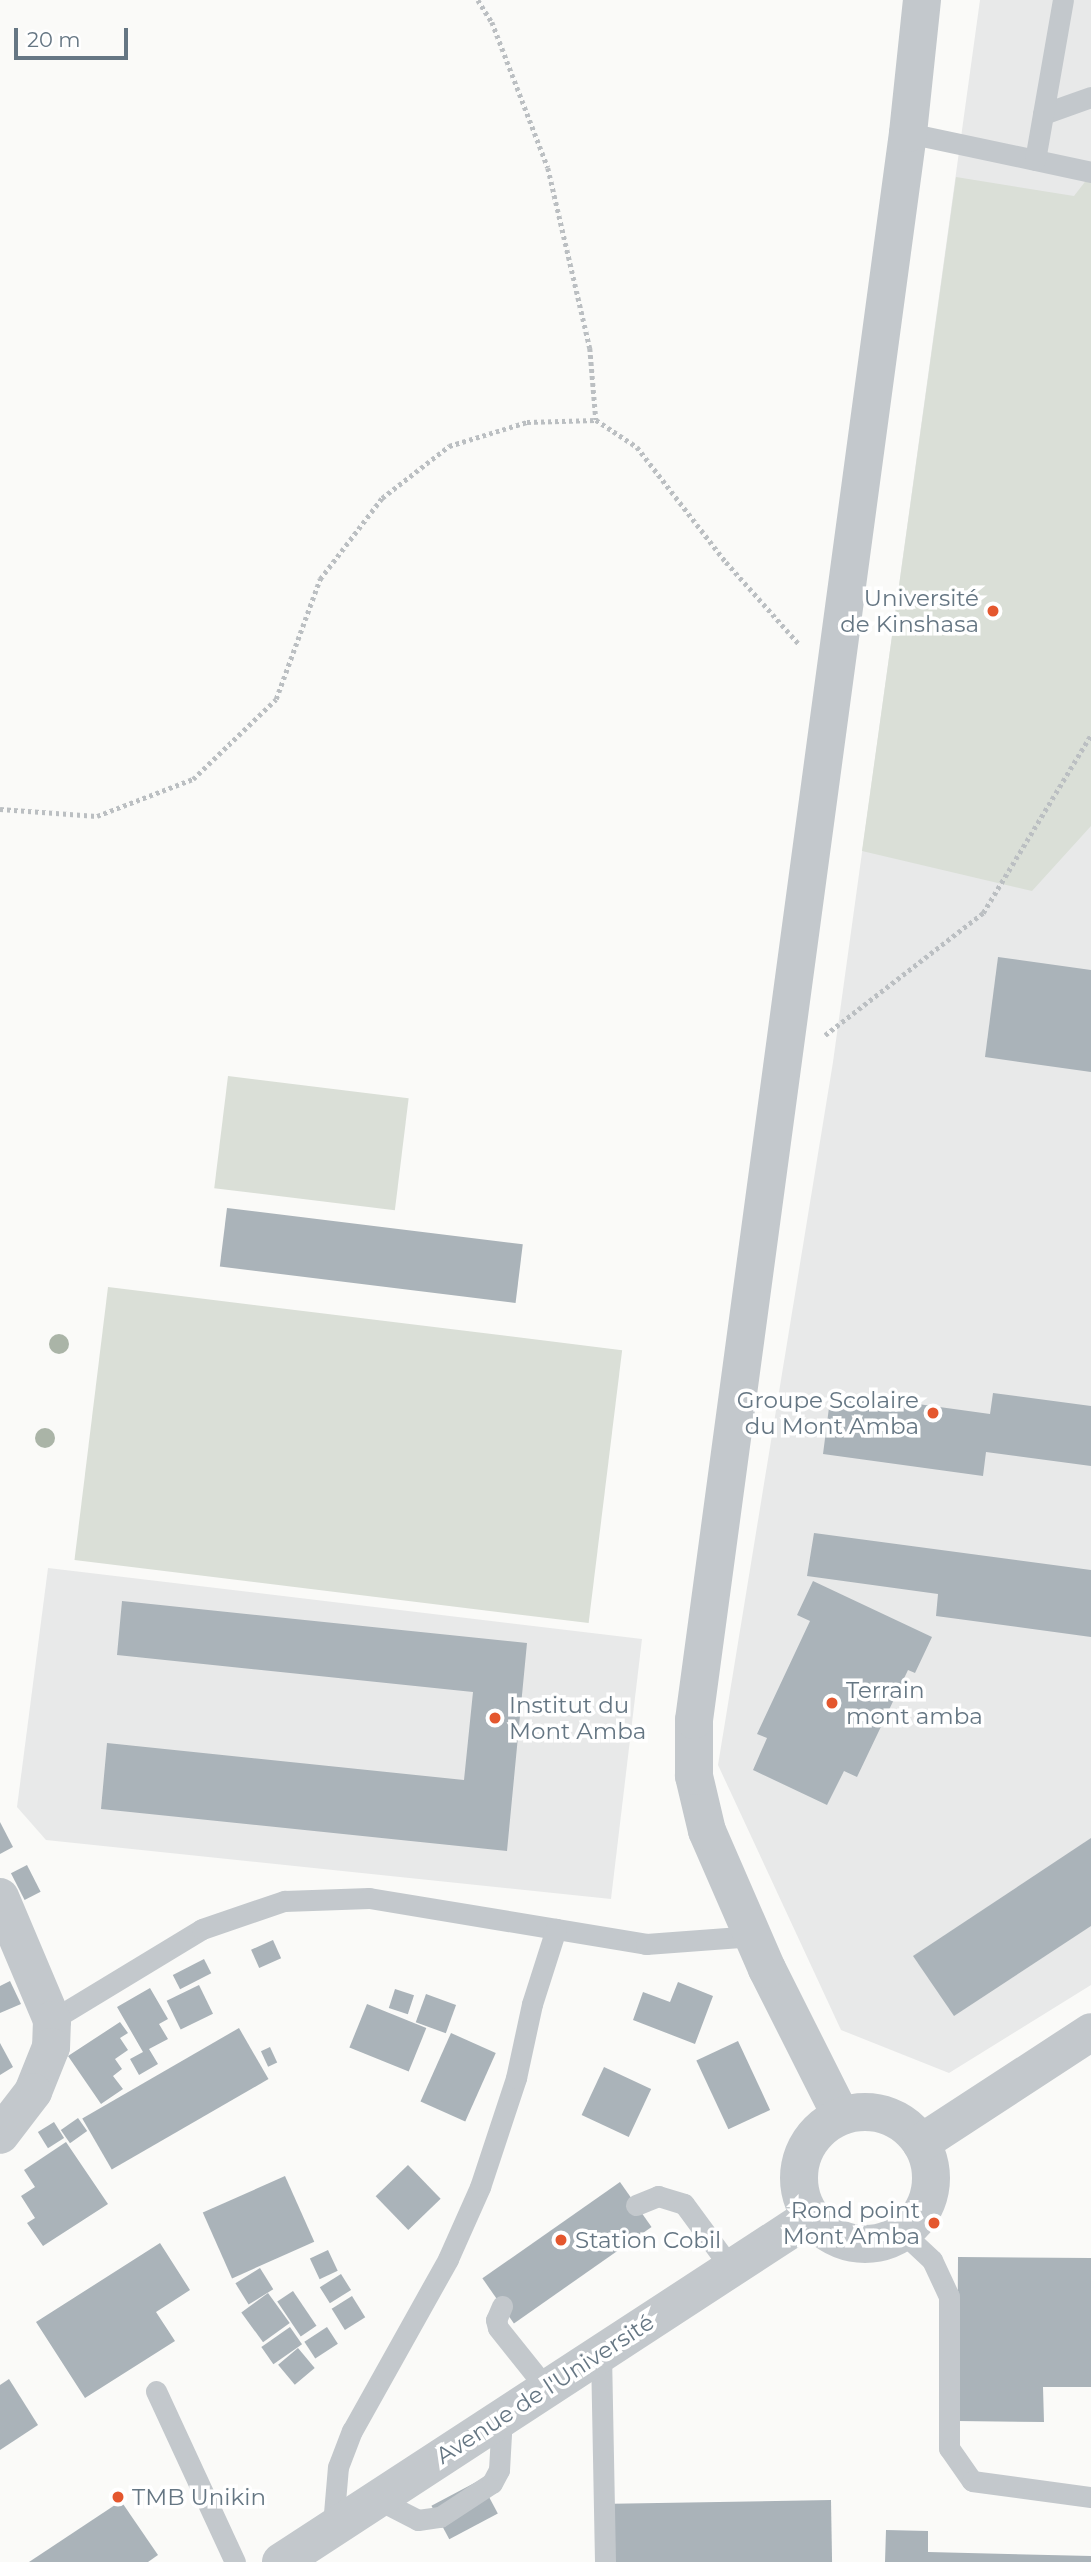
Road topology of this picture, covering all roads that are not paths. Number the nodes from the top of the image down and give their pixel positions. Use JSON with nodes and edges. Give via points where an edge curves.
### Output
{"nodes":[{"id":1,"x":922,"y":0,"type":"edge"},
{"id":2,"x":1063,"y":0,"type":"edge"},
{"id":3,"x":1091,"y":97,"type":"edge"},
{"id":4,"x":1043,"y":114,"type":"junction"},
{"id":5,"x":908,"y":133,"type":"junction"},
{"id":6,"x":1035,"y":160,"type":"junction"},
{"id":7,"x":1091,"y":172,"type":"edge"},
{"id":8,"x":0,"y":1897,"type":"edge"},
{"id":9,"x":556,"y":1930,"type":"junction"},
{"id":10,"x":754,"y":1936,"type":"junction"},
{"id":11,"x":52,"y":2020,"type":"junction"},
{"id":12,"x":1091,"y":2032,"type":"edge"},
{"id":13,"x":841,"y":2116,"type":"junction"},
{"id":14,"x":0,"y":2135,"type":"edge"},
{"id":15,"x":921,"y":2143,"type":"junction"},
{"id":16,"x":636,"y":2204,"type":"dead end"},
{"id":17,"x":810,"y":2217,"type":"junction"},
{"id":18,"x":902,"y":2232,"type":"junction"},
{"id":19,"x":731,"y":2268,"type":"junction"},
{"id":20,"x":502,"y":2306,"type":"dead end"},
{"id":21,"x":601,"y":2353,"type":"junction"},
{"id":22,"x":546,"y":2388,"type":"junction"},
{"id":23,"x":156,"y":2391,"type":"dead end"},
{"id":24,"x":502,"y":2417,"type":"junction"},
{"id":25,"x":1091,"y":2497,"type":"edge"},
{"id":26,"x":375,"y":2498,"type":"junction"},
{"id":27,"x":333,"y":2525,"type":"junction"},
{"id":28,"x":235,"y":2562,"type":"edge"},
{"id":29,"x":281,"y":2562,"type":"edge"},
{"id":30,"x":605,"y":2562,"type":"edge"}],
"edges":[{"from":1,"to":5,"type":"street"},
{"from":2,"to":4,"type":"lane"},
{"from":3,"to":4,"type":"lane"},
{"from":4,"to":6,"type":"lane"},
{"from":5,"to":6,"type":"lane"},
{"from":5,"to":10,"type":"street","via":[[694,1720],[694,1776],[707,1831]]},
{"from":6,"to":7,"type":"lane"},
{"from":8,"to":11,"type":"street"},
{"from":9,"to":10,"type":"lane","via":[[646,1944]]},
{"from":9,"to":11,"type":"lane","via":[[369,1898],[284,1901],[202,1929]]},
{"from":9,"to":27,"type":"lane","via":[[516,2078],[480,2187],[448,2259],[352,2431],[338,2467]]},
{"from":10,"to":13,"type":"street"},
{"from":11,"to":14,"type":"street","via":[[51,2048],[33,2092]]},
{"from":12,"to":15,"type":"street"},
{"from":13,"to":15,"type":"street","via":[[872,2112],[900,2122]]},
{"from":13,"to":17,"type":"street","via":[[816,2133],[801,2159],[799,2189]]},
{"from":15,"to":18,"type":"street","via":[[931,2171],[928,2200],[913,2225]]},
{"from":16,"to":19,"type":"lane","via":[[658,2196],[684,2204]]},
{"from":17,"to":18,"type":"street","via":[[832,2236],[860,2245],[889,2241]]},
{"from":17,"to":19,"type":"street","name":"Avenue de l'Université"},
{"from":18,"to":25,"type":"lane","via":[[932,2260],[948,2295],[950,2448],[972,2482]]},
{"from":19,"to":21,"type":"street","name":"Avenue de l'Université"},
{"from":20,"to":22,"type":"lane","via":[[498,2328]]},
{"from":21,"to":22,"type":"street","name":"Avenue de l'Université"},
{"from":21,"to":30,"type":"lane"},
{"from":22,"to":24,"type":"street","name":"Avenue de l'Université"},
{"from":23,"to":28,"type":"lane"},
{"from":24,"to":26,"type":"street","name":"Avenue de l'Université"},
{"from":24,"to":26,"type":"lane","via":[[499,2470],[492,2483],[440,2517],[418,2520]]},
{"from":26,"to":27,"type":"street","name":"Avenue de l'Université"},
{"from":27,"to":29,"type":"street","name":"Avenue de l'Université"}]}
